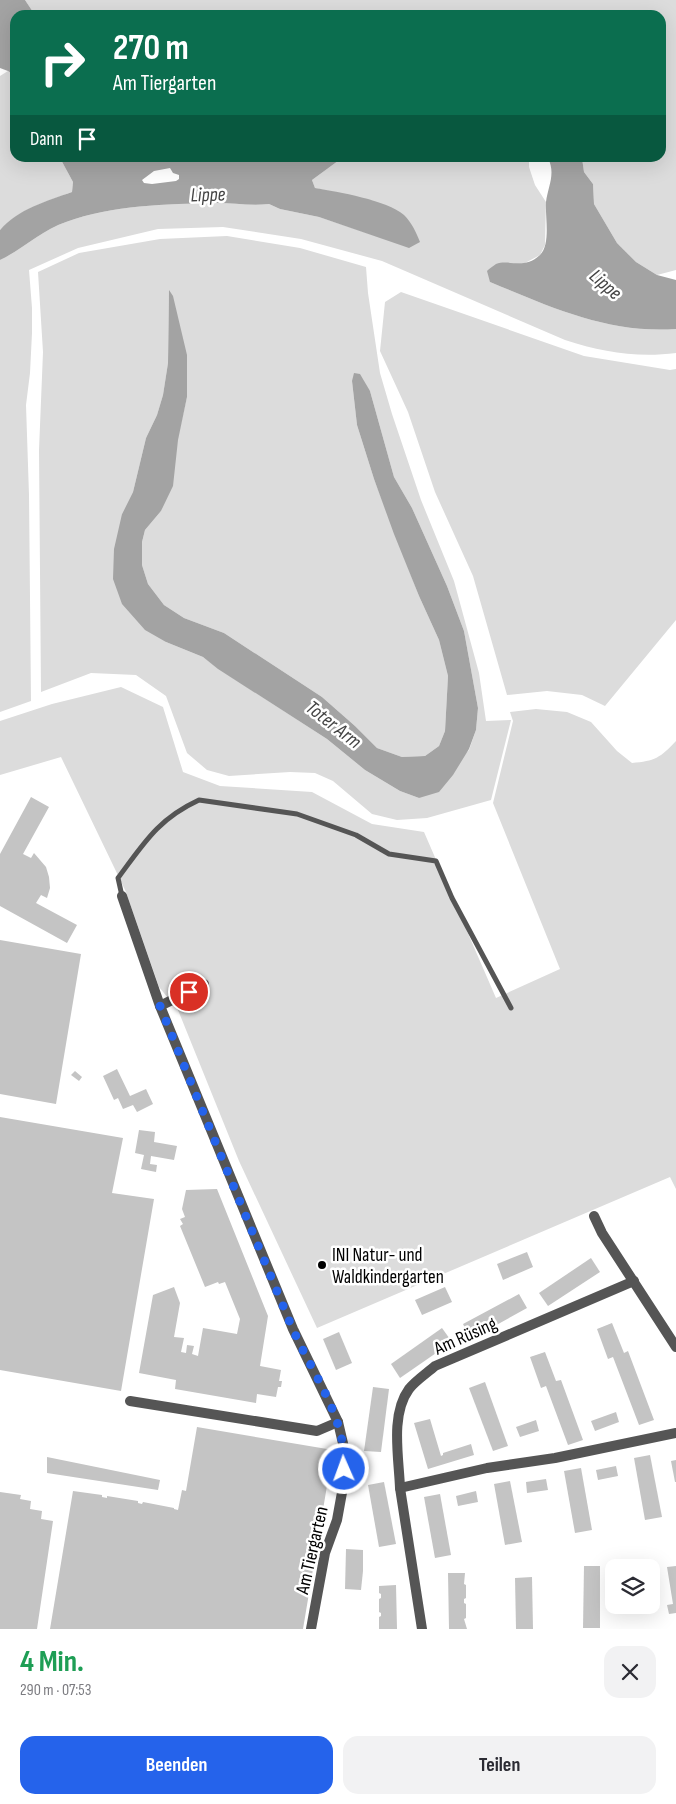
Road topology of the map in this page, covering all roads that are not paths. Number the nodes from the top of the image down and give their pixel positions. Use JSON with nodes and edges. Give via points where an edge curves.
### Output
{"nodes":[{"id":1,"x":122,"y":896,"type":"joint"},
{"id":2,"x":204,"y":984,"type":"dead end"},
{"id":3,"x":160,"y":1006,"type":"junction"},
{"id":4,"x":511,"y":1008,"type":"dead end"},
{"id":5,"x":594,"y":1216,"type":"dead end"},
{"id":6,"x":634,"y":1281,"type":"junction"},
{"id":7,"x":676,"y":1347,"type":"edge"},
{"id":8,"x":130,"y":1401,"type":"dead end"},
{"id":9,"x":338,"y":1422,"type":"junction"},
{"id":10,"x":676,"y":1433,"type":"edge"},
{"id":11,"x":400,"y":1488,"type":"junction"},
{"id":12,"x":311,"y":1629,"type":"edge"},
{"id":13,"x":422,"y":1629,"type":"edge"}],
"edges":[{"from":1,"to":3,"type":"street","name":"Am Tiergarten"},
{"from":1,"to":4,"type":"lane","via":[[118,878],[155,829],[174,813],[199,800],[297,814],[356,835],[390,854],[436,861],[452,898]]},
{"from":2,"to":3,"type":"street"},
{"from":3,"to":9,"type":"street","name":"Am Tiergarten","via":[[293,1329]]},
{"from":5,"to":6,"type":"street"},
{"from":6,"to":7,"type":"street"},
{"from":6,"to":11,"type":"street","name":"Am Rüsing","via":[[435,1366],[409,1389],[398,1410]]},
{"from":8,"to":9,"type":"street","via":[[318,1431]]},
{"from":9,"to":12,"type":"street","name":"Am Tiergarten","via":[[345,1452],[343,1487],[337,1520],[324,1553]]},
{"from":10,"to":11,"type":"street","via":[[555,1458],[487,1468]]},
{"from":11,"to":13,"type":"street","name":"Am Rüsing"}]}
